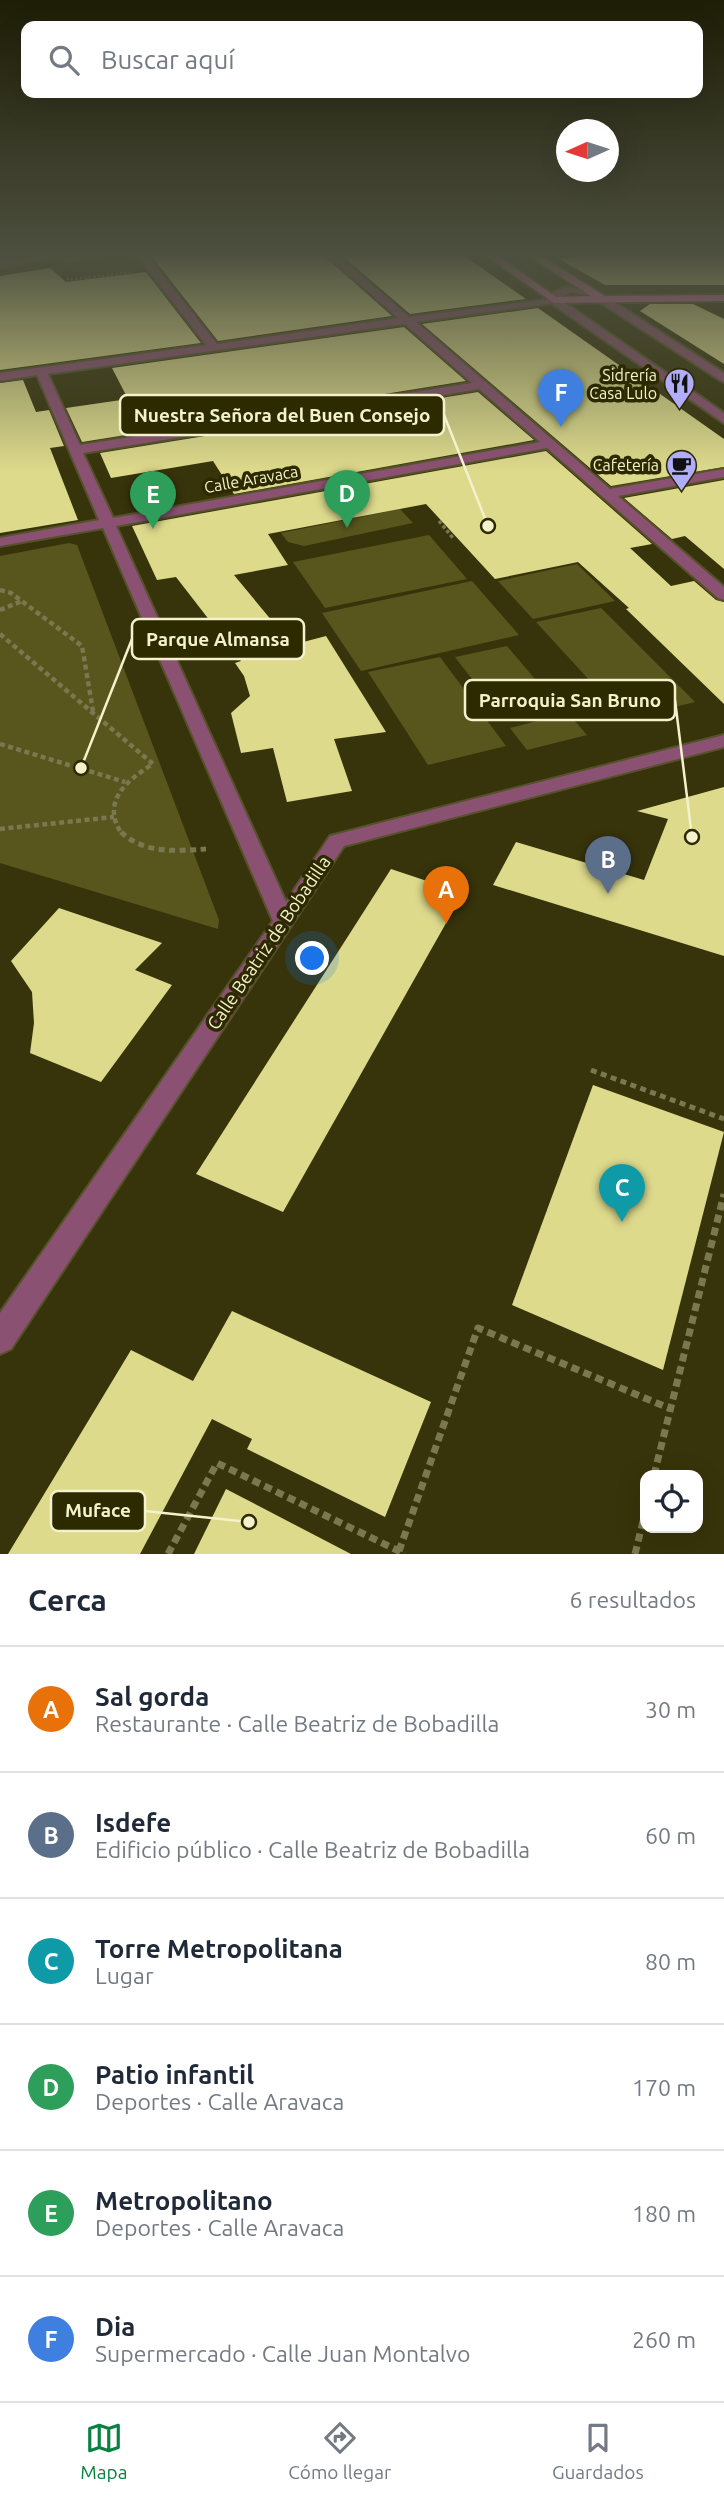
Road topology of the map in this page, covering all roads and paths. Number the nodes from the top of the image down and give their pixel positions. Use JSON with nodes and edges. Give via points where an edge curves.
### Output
{"nodes":[{"id":1,"x":197,"y":326,"type":"edge"},
{"id":2,"x":382,"y":326,"type":"edge"},
{"id":3,"x":412,"y":326,"type":"edge"},
{"id":4,"x":590,"y":326,"type":"edge"},
{"id":5,"x":643,"y":326,"type":"edge"},
{"id":6,"x":215,"y":348,"type":"junction"},
{"id":7,"x":41,"y":372,"type":"junction"},
{"id":8,"x":0,"y":377,"type":"edge"},
{"id":9,"x":724,"y":378,"type":"edge"},
{"id":10,"x":483,"y":385,"type":"junction"},
{"id":11,"x":724,"y":419,"type":"edge"},
{"id":12,"x":551,"y":444,"type":"junction"},
{"id":13,"x":76,"y":450,"type":"junction"},
{"id":14,"x":724,"y":473,"type":"edge"},
{"id":15,"x":606,"y":494,"type":"junction"},
{"id":16,"x":439,"y":521,"type":"dead end"},
{"id":17,"x":109,"y":522,"type":"junction"},
{"id":18,"x":453,"y":538,"type":"dead end"},
{"id":19,"x":0,"y":542,"type":"edge"},
{"id":20,"x":0,"y":590,"type":"edge"},
{"id":21,"x":724,"y":595,"type":"edge"},
{"id":22,"x":22,"y":601,"type":"junction"},
{"id":23,"x":0,"y":610,"type":"edge"},
{"id":24,"x":0,"y":634,"type":"edge"},
{"id":25,"x":93,"y":711,"type":"junction"},
{"id":26,"x":724,"y":741,"type":"edge"},
{"id":27,"x":0,"y":744,"type":"edge"},
{"id":28,"x":125,"y":782,"type":"junction"},
{"id":29,"x":114,"y":817,"type":"junction"},
{"id":30,"x":0,"y":829,"type":"edge"},
{"id":31,"x":206,"y":849,"type":"dead end"},
{"id":32,"x":284,"y":922,"type":"junction"},
{"id":33,"x":591,"y":1070,"type":"dead end"},
{"id":34,"x":724,"y":1119,"type":"edge"},
{"id":35,"x":724,"y":1194,"type":"edge"},
{"id":36,"x":0,"y":1339,"type":"edge"},
{"id":37,"x":671,"y":1409,"type":"junction"},
{"id":38,"x":655,"y":1470,"type":"edge"},
{"id":39,"x":640,"y":1533,"type":"edge"},
{"id":40,"x":402,"y":1552,"type":"edge"},
{"id":41,"x":168,"y":1554,"type":"edge"},
{"id":42,"x":635,"y":1554,"type":"edge"}],
"edges":[{"from":1,"to":6,"type":"street"},
{"from":2,"to":6,"type":"street"},
{"from":3,"to":10,"type":"street"},
{"from":4,"to":11,"type":"street"},
{"from":5,"to":9,"type":"street"},
{"from":6,"to":7,"type":"street"},
{"from":7,"to":8,"type":"street"},
{"from":7,"to":13,"type":"street"},
{"from":10,"to":12,"type":"street"},
{"from":10,"to":13,"type":"street"},
{"from":12,"to":15,"type":"street"},
{"from":12,"to":17,"type":"street","name":"Calle Aravaca"},
{"from":13,"to":17,"type":"street"},
{"from":14,"to":15,"type":"street"},
{"from":15,"to":21,"type":"street"},
{"from":16,"to":18,"type":"path"},
{"from":17,"to":19,"type":"street","name":"Calle Aravaca"},
{"from":17,"to":32,"type":"street"},
{"from":20,"to":22,"type":"path"},
{"from":22,"to":23,"type":"path"},
{"from":22,"to":25,"type":"path","via":[[82,646]]},
{"from":24,"to":25,"type":"path"},
{"from":25,"to":28,"type":"path","via":[[153,764]]},
{"from":26,"to":32,"type":"street","name":"Calle Beatriz de Bobadilla","via":[[337,841]]},
{"from":27,"to":28,"type":"path"},
{"from":28,"to":29,"type":"path","via":[[113,805]]},
{"from":29,"to":30,"type":"path"},
{"from":29,"to":31,"type":"path","via":[[128,837],[141,844],[174,851]]},
{"from":32,"to":36,"type":"street","name":"Calle Beatriz de Bobadilla"},
{"from":33,"to":34,"type":"path"},
{"from":35,"to":37,"type":"path"},
{"from":37,"to":38,"type":"path"},
{"from":37,"to":40,"type":"path","via":[[478,1328]]},
{"from":39,"to":42,"type":"path"},
{"from":40,"to":41,"type":"path","via":[[217,1463]]}]}
